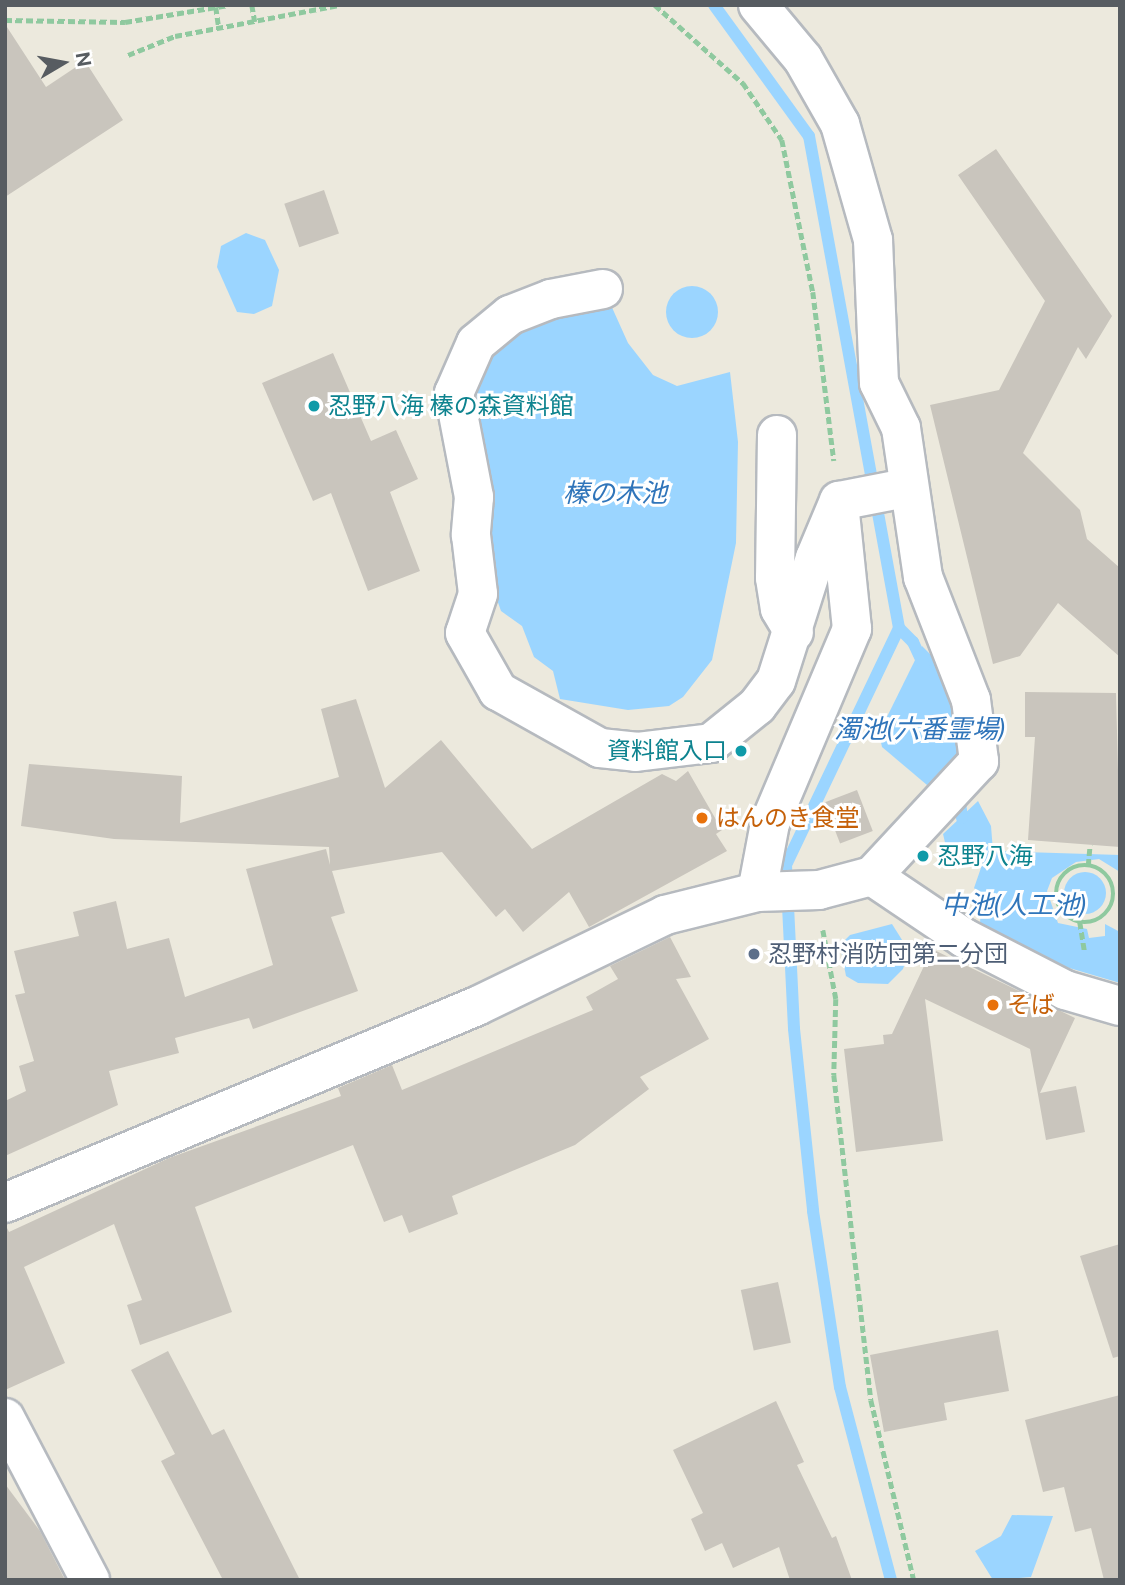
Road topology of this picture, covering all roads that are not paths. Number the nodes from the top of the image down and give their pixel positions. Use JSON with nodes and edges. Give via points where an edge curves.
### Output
{"nodes":[{"id":1,"x":758,"y":5,"type":"edge"},
{"id":2,"x":603,"y":289,"type":"dead end"},
{"id":3,"x":777,"y":435,"type":"dead end"},
{"id":4,"x":903,"y":489,"type":"junction"},
{"id":5,"x":839,"y":500,"type":"junction"},
{"id":6,"x":794,"y":632,"type":"junction"},
{"id":7,"x":872,"y":876,"type":"junction"},
{"id":8,"x":759,"y":892,"type":"junction"},
{"id":9,"x":1120,"y":1006,"type":"edge"},
{"id":10,"x":5,"y":1203,"type":"edge"},
{"id":11,"x":5,"y":1418,"type":"edge"},
{"id":12,"x":90,"y":1580,"type":"edge"}],
"edges":[{"from":1,"to":4,"type":"street","via":[[803,59],[843,136],[873,240],[879,383],[901,428]]},
{"from":2,"to":6,"type":"street","via":[[551,299],[510,315],[476,343],[454,393],[474,497],[471,535],[478,594],[465,633],[498,691],[600,748],[636,752],[711,743],[770,690]]},
{"from":3,"to":6,"type":"street","via":[[775,578],[780,609]]},
{"from":4,"to":5,"type":"street"},
{"from":4,"to":7,"type":"street","via":[[923,577],[971,700],[979,761]]},
{"from":5,"to":6,"type":"street","via":[[815,558]]},
{"from":5,"to":8,"type":"street","via":[[852,629],[769,823]]},
{"from":7,"to":8,"type":"street","via":[[810,891]]},
{"from":7,"to":9,"type":"street","via":[[964,938],[1065,990]]},
{"from":8,"to":10,"type":"street","via":[[665,915],[477,1006]]},
{"from":11,"to":12,"type":"street"}]}
